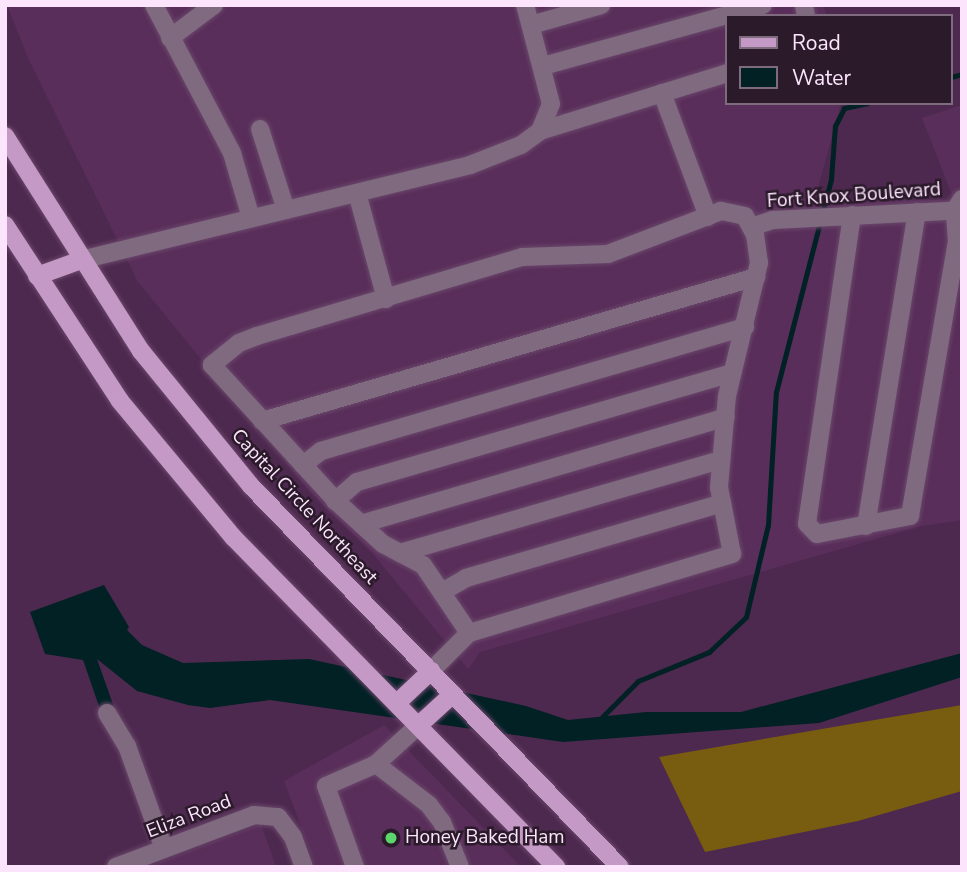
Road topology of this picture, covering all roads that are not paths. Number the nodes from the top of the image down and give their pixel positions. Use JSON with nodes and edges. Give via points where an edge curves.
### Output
{"nodes":[{"id":1,"x":154,"y":5,"type":"edge"},
{"id":2,"x":214,"y":5,"type":"edge"},
{"id":3,"x":525,"y":5,"type":"edge"},
{"id":4,"x":601,"y":5,"type":"edge"},
{"id":5,"x":763,"y":5,"type":"edge"},
{"id":6,"x":731,"y":14,"type":"edge"},
{"id":7,"x":726,"y":15,"type":"edge"},
{"id":8,"x":531,"y":25,"type":"junction"},
{"id":9,"x":170,"y":38,"type":"junction"},
{"id":10,"x":543,"y":66,"type":"junction"},
{"id":11,"x":726,"y":73,"type":"edge"},
{"id":12,"x":662,"y":93,"type":"junction"},
{"id":13,"x":260,"y":129,"type":"dead end"},
{"id":14,"x":540,"y":131,"type":"junction"},
{"id":15,"x":5,"y":136,"type":"edge"},
{"id":16,"x":357,"y":193,"type":"junction"},
{"id":17,"x":960,"y":206,"type":"edge"},
{"id":18,"x":286,"y":210,"type":"junction"},
{"id":19,"x":917,"y":212,"type":"junction"},
{"id":20,"x":844,"y":216,"type":"junction"},
{"id":21,"x":708,"y":217,"type":"junction"},
{"id":22,"x":251,"y":219,"type":"junction"},
{"id":23,"x":5,"y":225,"type":"edge"},
{"id":24,"x":751,"y":227,"type":"junction"},
{"id":25,"x":81,"y":260,"type":"junction"},
{"id":26,"x":37,"y":276,"type":"junction"},
{"id":27,"x":756,"y":277,"type":"junction"},
{"id":28,"x":386,"y":299,"type":"junction"},
{"id":29,"x":745,"y":327,"type":"junction"},
{"id":30,"x":733,"y":373,"type":"junction"},
{"id":31,"x":726,"y":417,"type":"junction"},
{"id":32,"x":262,"y":421,"type":"junction"},
{"id":33,"x":721,"y":460,"type":"junction"},
{"id":34,"x":303,"y":465,"type":"junction"},
{"id":35,"x":335,"y":500,"type":"junction"},
{"id":36,"x":722,"y":503,"type":"junction"},
{"id":37,"x":361,"y":524,"type":"junction"},
{"id":38,"x":866,"y":526,"type":"junction"},
{"id":39,"x":400,"y":553,"type":"junction"},
{"id":40,"x":442,"y":592,"type":"junction"},
{"id":41,"x":469,"y":633,"type":"junction"},
{"id":42,"x":430,"y":671,"type":"junction"},
{"id":43,"x":453,"y":694,"type":"junction"},
{"id":44,"x":397,"y":703,"type":"junction"},
{"id":45,"x":107,"y":712,"type":"dead end"},
{"id":46,"x":419,"y":725,"type":"junction"},
{"id":47,"x":376,"y":764,"type":"junction"},
{"id":48,"x":164,"y":849,"type":"junction"},
{"id":49,"x":117,"y":867,"type":"edge"},
{"id":50,"x":304,"y":867,"type":"edge"},
{"id":51,"x":355,"y":867,"type":"edge"},
{"id":52,"x":460,"y":867,"type":"edge"},
{"id":53,"x":556,"y":867,"type":"edge"},
{"id":54,"x":620,"y":867,"type":"edge"}],
"edges":[{"from":1,"to":9,"type":"street"},
{"from":2,"to":9,"type":"street"},
{"from":3,"to":8,"type":"street"},
{"from":4,"to":8,"type":"street"},
{"from":5,"to":6,"type":"street"},
{"from":7,"to":10,"type":"street"},
{"from":8,"to":10,"type":"street"},
{"from":9,"to":22,"type":"street","via":[[232,153]]},
{"from":10,"to":14,"type":"street","via":[[551,104]]},
{"from":11,"to":12,"type":"street"},
{"from":12,"to":14,"type":"street"},
{"from":12,"to":21,"type":"street"},
{"from":13,"to":18,"type":"street"},
{"from":14,"to":16,"type":"street","via":[[520,145],[470,165]]},
{"from":15,"to":25,"type":"main road","name":"Capital Circle Northeast"},
{"from":16,"to":18,"type":"street"},
{"from":16,"to":28,"type":"street"},
{"from":17,"to":19,"type":"street","name":"Fort Knox Boulevard"},
{"from":17,"to":38,"type":"street","via":[[910,516]]},
{"from":18,"to":22,"type":"street"},
{"from":19,"to":20,"type":"street","name":"Fort Knox Boulevard"},
{"from":19,"to":38,"type":"street"},
{"from":20,"to":24,"type":"street","name":"Fort Knox Boulevard","via":[[773,219]]},
{"from":20,"to":38,"type":"street","via":[[807,524],[817,534]]},
{"from":21,"to":24,"type":"street","via":[[738,212]]},
{"from":21,"to":28,"type":"street","via":[[608,254],[522,257]]},
{"from":22,"to":25,"type":"street"},
{"from":23,"to":26,"type":"main road"},
{"from":24,"to":27,"type":"street","via":[[759,263]]},
{"from":25,"to":26,"type":"main road"},
{"from":25,"to":42,"type":"main road","name":"Capital Circle Northeast","via":[[141,351],[250,486]]},
{"from":26,"to":44,"type":"main road","via":[[120,401],[233,537]]},
{"from":27,"to":29,"type":"street"},
{"from":27,"to":32,"type":"street"},
{"from":28,"to":32,"type":"street","via":[[257,336],[212,365]]},
{"from":29,"to":30,"type":"street"},
{"from":29,"to":34,"type":"street","via":[[321,451]]},
{"from":30,"to":31,"type":"street"},
{"from":30,"to":35,"type":"street","via":[[357,482]]},
{"from":31,"to":33,"type":"street"},
{"from":31,"to":37,"type":"street"},
{"from":32,"to":34,"type":"street"},
{"from":33,"to":36,"type":"street"},
{"from":33,"to":39,"type":"street"},
{"from":34,"to":35,"type":"street"},
{"from":35,"to":37,"type":"street"},
{"from":36,"to":40,"type":"street","via":[[466,578]]},
{"from":36,"to":41,"type":"street","via":[[732,555]]},
{"from":37,"to":39,"type":"street"},
{"from":39,"to":40,"type":"street","via":[[423,565]]},
{"from":40,"to":41,"type":"street"},
{"from":41,"to":42,"type":"street"},
{"from":42,"to":43,"type":"main road","name":"Capital Circle Northeast"},
{"from":42,"to":44,"type":"main road"},
{"from":43,"to":46,"type":"main road"},
{"from":43,"to":54,"type":"main road","name":"Capital Circle Northeast"},
{"from":44,"to":46,"type":"main road"},
{"from":45,"to":48,"type":"street","via":[[127,746]]},
{"from":46,"to":47,"type":"street"},
{"from":46,"to":53,"type":"main road"},
{"from":47,"to":51,"type":"street","via":[[326,786]]},
{"from":47,"to":52,"type":"street","via":[[429,805],[442,822]]},
{"from":48,"to":49,"type":"street","name":"Eliza Road"},
{"from":48,"to":50,"type":"street","name":"Eliza Road","via":[[254,815],[278,817],[293,837]]}]}
